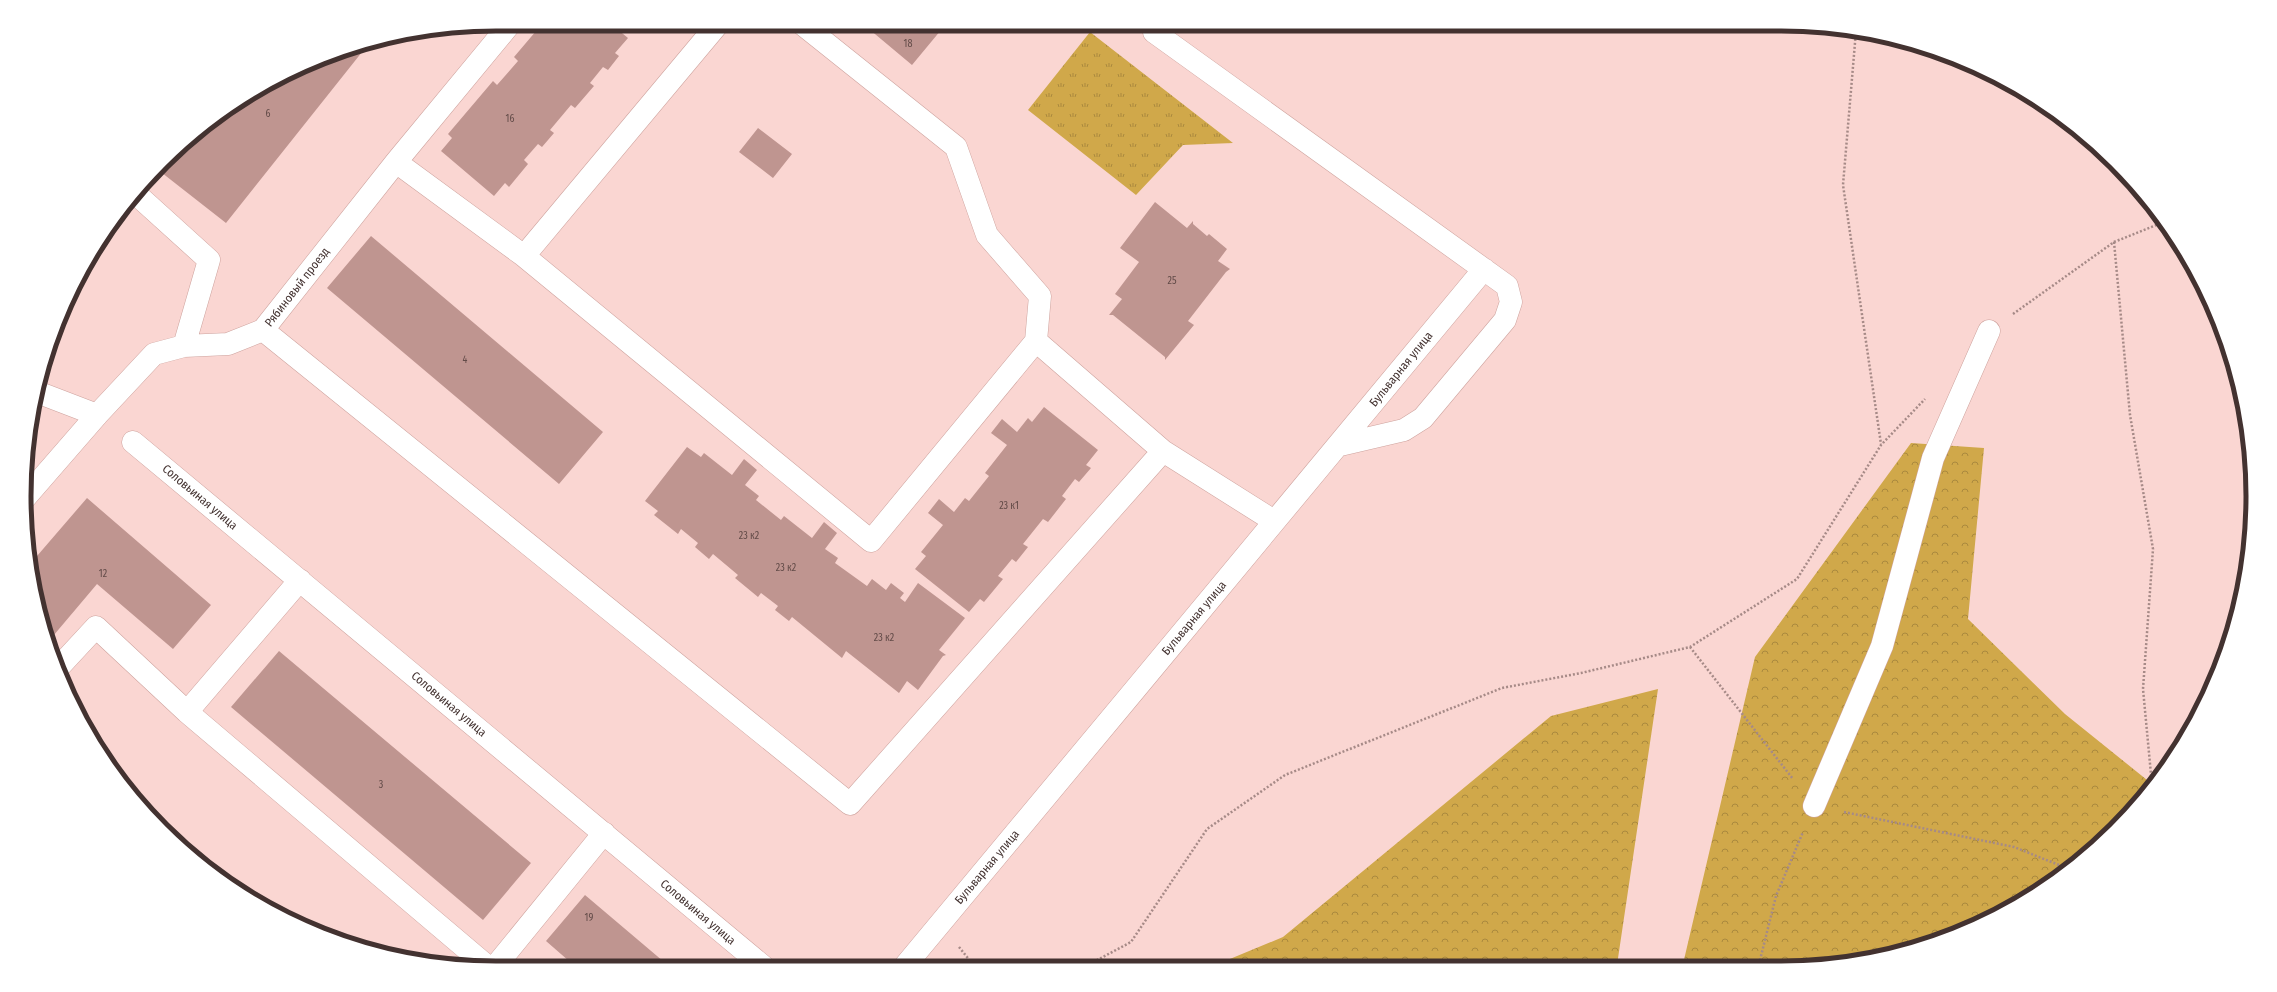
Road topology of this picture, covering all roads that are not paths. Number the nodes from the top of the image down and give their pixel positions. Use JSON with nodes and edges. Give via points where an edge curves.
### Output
{"nodes":[{"id":1,"x":498,"y":31,"type":"edge"},
{"id":2,"x":712,"y":31,"type":"edge"},
{"id":3,"x":811,"y":31,"type":"edge"},
{"id":4,"x":1154,"y":31,"type":"edge"},
{"id":5,"x":396,"y":162,"type":"junction"},
{"id":6,"x":140,"y":197,"type":"edge"},
{"id":7,"x":524,"y":256,"type":"junction"},
{"id":8,"x":1484,"y":269,"type":"junction"},
{"id":9,"x":263,"y":330,"type":"junction"},
{"id":10,"x":1989,"y":331,"type":"road end"},
{"id":11,"x":1036,"y":341,"type":"junction"},
{"id":12,"x":184,"y":346,"type":"junction"},
{"id":13,"x":43,"y":394,"type":"edge"},
{"id":14,"x":97,"y":415,"type":"junction"},
{"id":15,"x":133,"y":442,"type":"dead end"},
{"id":16,"x":1340,"y":445,"type":"junction"},
{"id":17,"x":1163,"y":451,"type":"junction"},
{"id":18,"x":31,"y":491,"type":"edge"},
{"id":19,"x":1274,"y":521,"type":"junction"},
{"id":20,"x":300,"y":580,"type":"junction"},
{"id":21,"x":62,"y":663,"type":"edge"},
{"id":22,"x":187,"y":712,"type":"junction"},
{"id":23,"x":1814,"y":806,"type":"road end"},
{"id":24,"x":604,"y":834,"type":"junction"},
{"id":25,"x":480,"y":960,"type":"edge"},
{"id":26,"x":500,"y":961,"type":"edge"},
{"id":27,"x":757,"y":961,"type":"edge"},
{"id":28,"x":909,"y":961,"type":"edge"}],
"edges":[{"from":1,"to":5,"type":"street","name":"Рябиновый проезд"},
{"from":2,"to":7,"type":"street"},
{"from":3,"to":11,"type":"street","via":[[956,147],[987,236],[1040,296]]},
{"from":4,"to":8,"type":"street"},
{"from":5,"to":7,"type":"street"},
{"from":5,"to":9,"type":"street","name":"Рябиновый проезд"},
{"from":6,"to":12,"type":"street","via":[[209,260]]},
{"from":7,"to":11,"type":"street","via":[[871,541]]},
{"from":8,"to":16,"type":"street","name":"Бульварная улица"},
{"from":8,"to":16,"type":"street","via":[[1507,286],[1511,302],[1505,320],[1423,418],[1404,430]]},
{"from":9,"to":12,"type":"street","name":"Рябиновый проезд","via":[[228,344]]},
{"from":9,"to":17,"type":"street","via":[[850,804]]},
{"from":10,"to":23,"type":"street","via":[[1933,458],[1882,646]]},
{"from":11,"to":17,"type":"street"},
{"from":12,"to":14,"type":"street","name":"Рябиновый проезд","via":[[154,354]]},
{"from":13,"to":14,"type":"street"},
{"from":14,"to":18,"type":"street","name":"Рябиновый проезд"},
{"from":15,"to":20,"type":"street","name":"Соловьиная улица"},
{"from":16,"to":19,"type":"street","name":"Бульварная улица"},
{"from":17,"to":19,"type":"street"},
{"from":19,"to":28,"type":"street","name":"Бульварная улица"},
{"from":20,"to":22,"type":"street"},
{"from":20,"to":24,"type":"street","name":"Соловьиная улица"},
{"from":21,"to":22,"type":"street","via":[[96,627]]},
{"from":22,"to":25,"type":"street"},
{"from":24,"to":26,"type":"street"},
{"from":24,"to":27,"type":"street","name":"Соловьиная улица"}]}
